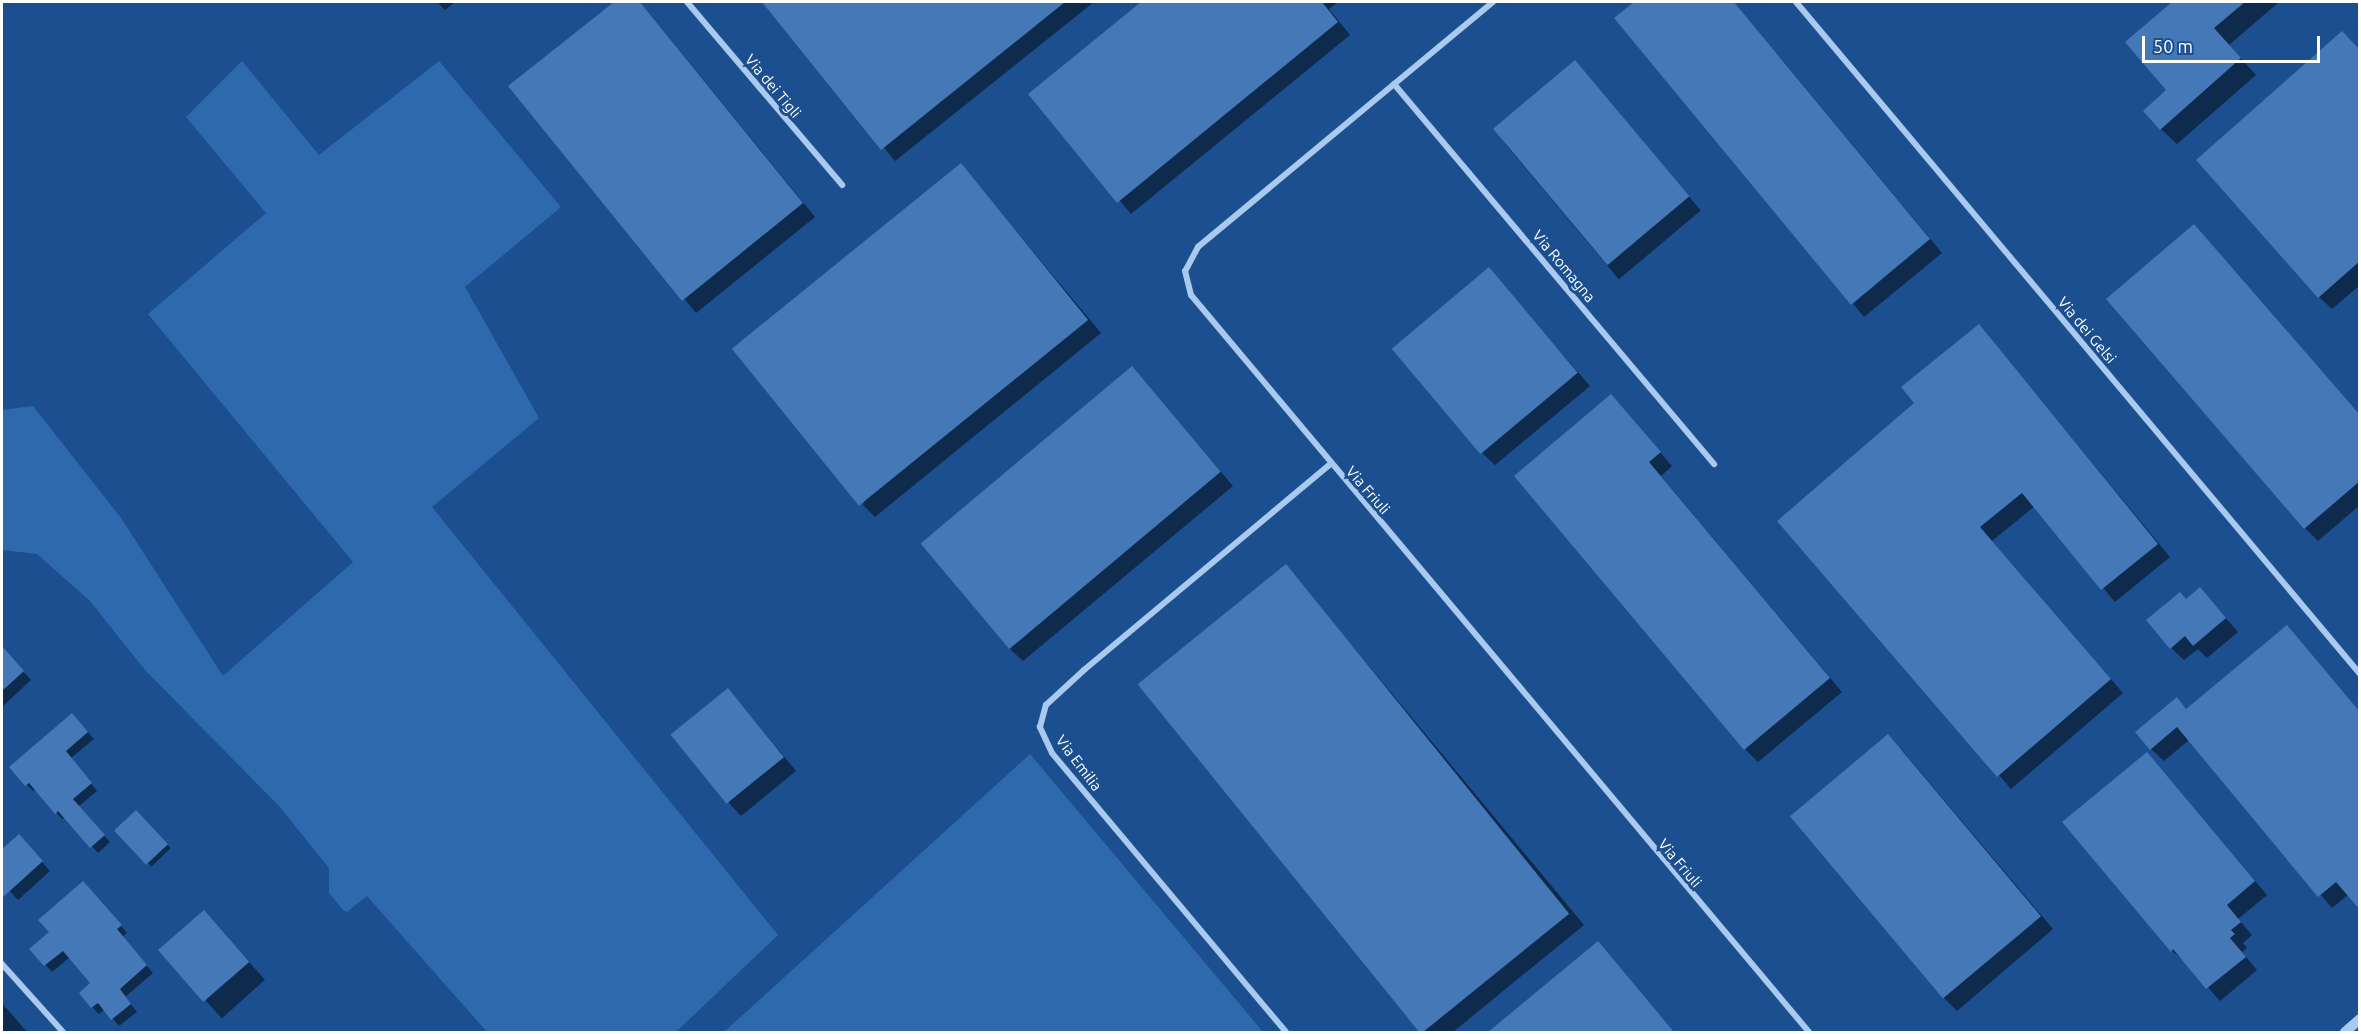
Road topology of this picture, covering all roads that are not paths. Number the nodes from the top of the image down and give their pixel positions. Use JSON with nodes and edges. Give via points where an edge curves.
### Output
{"nodes":[{"id":1,"x":687,"y":2,"type":"edge"},
{"id":2,"x":1493,"y":2,"type":"edge"},
{"id":3,"x":1796,"y":2,"type":"edge"},
{"id":4,"x":1395,"y":84,"type":"junction"},
{"id":5,"x":842,"y":185,"type":"dead end"},
{"id":6,"x":1330,"y":464,"type":"junction"},
{"id":7,"x":1714,"y":464,"type":"dead end"},
{"id":8,"x":2360,"y":674,"type":"edge"},
{"id":9,"x":2,"y":964,"type":"edge"},
{"id":10,"x":2360,"y":1019,"type":"edge"},
{"id":11,"x":63,"y":1032,"type":"edge"},
{"id":12,"x":1286,"y":1032,"type":"edge"},
{"id":13,"x":1809,"y":1032,"type":"edge"},
{"id":14,"x":2344,"y":1032,"type":"edge"}],
"edges":[{"from":1,"to":5,"type":"street","name":"Via dei Tigli"},
{"from":2,"to":4,"type":"street","name":"Via Friuli"},
{"from":3,"to":8,"type":"street","name":"Via dei Gelsi"},
{"from":4,"to":6,"type":"street","name":"Via Friuli","via":[[1198,247],[1185,271],[1191,295]]},
{"from":4,"to":7,"type":"street","name":"Via Romagna"},
{"from":6,"to":12,"type":"street","name":"Via Emilia","via":[[1076,677],[1046,705],[1040,727],[1052,753]]},
{"from":6,"to":13,"type":"street","name":"Via Friuli"},
{"from":9,"to":11,"type":"street"},
{"from":10,"to":14,"type":"street"}]}
